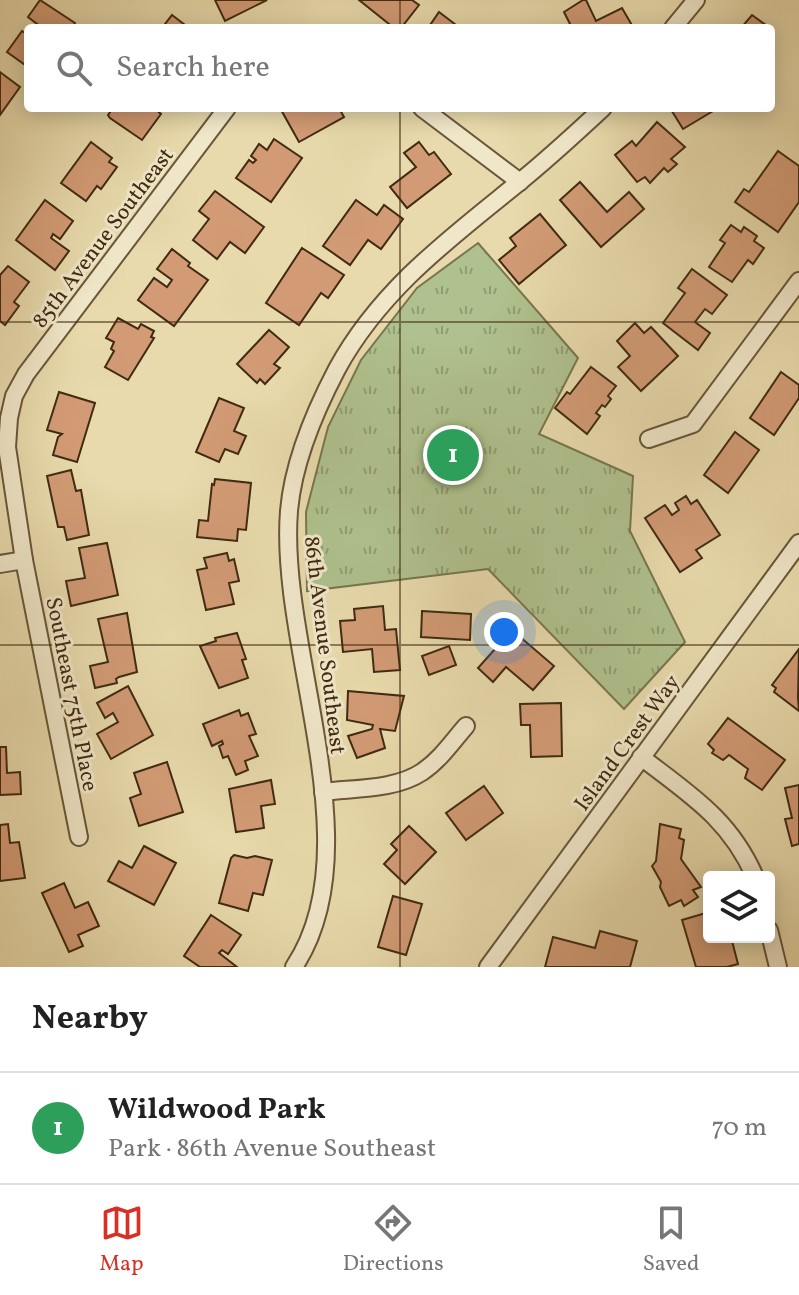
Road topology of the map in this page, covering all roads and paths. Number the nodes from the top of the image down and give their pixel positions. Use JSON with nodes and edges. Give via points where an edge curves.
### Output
{"nodes":[{"id":1,"x":695,"y":0,"type":"edge"},
{"id":2,"x":676,"y":24,"type":"edge"},
{"id":3,"x":224,"y":112,"type":"edge"},
{"id":4,"x":427,"y":112,"type":"edge"},
{"id":5,"x":599,"y":112,"type":"edge"},
{"id":6,"x":520,"y":182,"type":"junction"},
{"id":7,"x":799,"y":281,"type":"edge"},
{"id":8,"x":649,"y":439,"type":"dead end"},
{"id":9,"x":799,"y":543,"type":"edge"},
{"id":10,"x":24,"y":560,"type":"junction"},
{"id":11,"x":0,"y":564,"type":"edge"},
{"id":12,"x":466,"y":726,"type":"dead end"},
{"id":13,"x":641,"y":757,"type":"junction"},
{"id":14,"x":323,"y":792,"type":"junction"},
{"id":15,"x":79,"y":837,"type":"dead end"},
{"id":16,"x":752,"y":871,"type":"edge"},
{"id":17,"x":772,"y":943,"type":"edge"},
{"id":18,"x":294,"y":967,"type":"edge"},
{"id":19,"x":488,"y":967,"type":"edge"},
{"id":20,"x":778,"y":967,"type":"edge"}],
"edges":[{"from":1,"to":2,"type":"street"},
{"from":3,"to":10,"type":"street","name":"85th Avenue Southeast","via":[[14,396],[7,447]]},
{"from":4,"to":6,"type":"street"},
{"from":5,"to":6,"type":"street","name":"86th Avenue Southeast"},
{"from":6,"to":14,"type":"street","name":"86th Avenue Southeast","via":[[402,281],[338,367],[314,418],[299,466],[288,537]]},
{"from":7,"to":8,"type":"street","via":[[693,424]]},
{"from":9,"to":13,"type":"street","name":"Island Crest Way"},
{"from":10,"to":11,"type":"street"},
{"from":10,"to":15,"type":"street","name":"Southeast 75th Place"},
{"from":12,"to":14,"type":"street","via":[[419,774],[395,783]]},
{"from":13,"to":16,"type":"street","via":[[727,827]]},
{"from":13,"to":19,"type":"street","name":"Island Crest Way"},
{"from":14,"to":18,"type":"street","name":"86th Avenue Southeast","via":[[323,899]]},
{"from":17,"to":20,"type":"street"}]}
